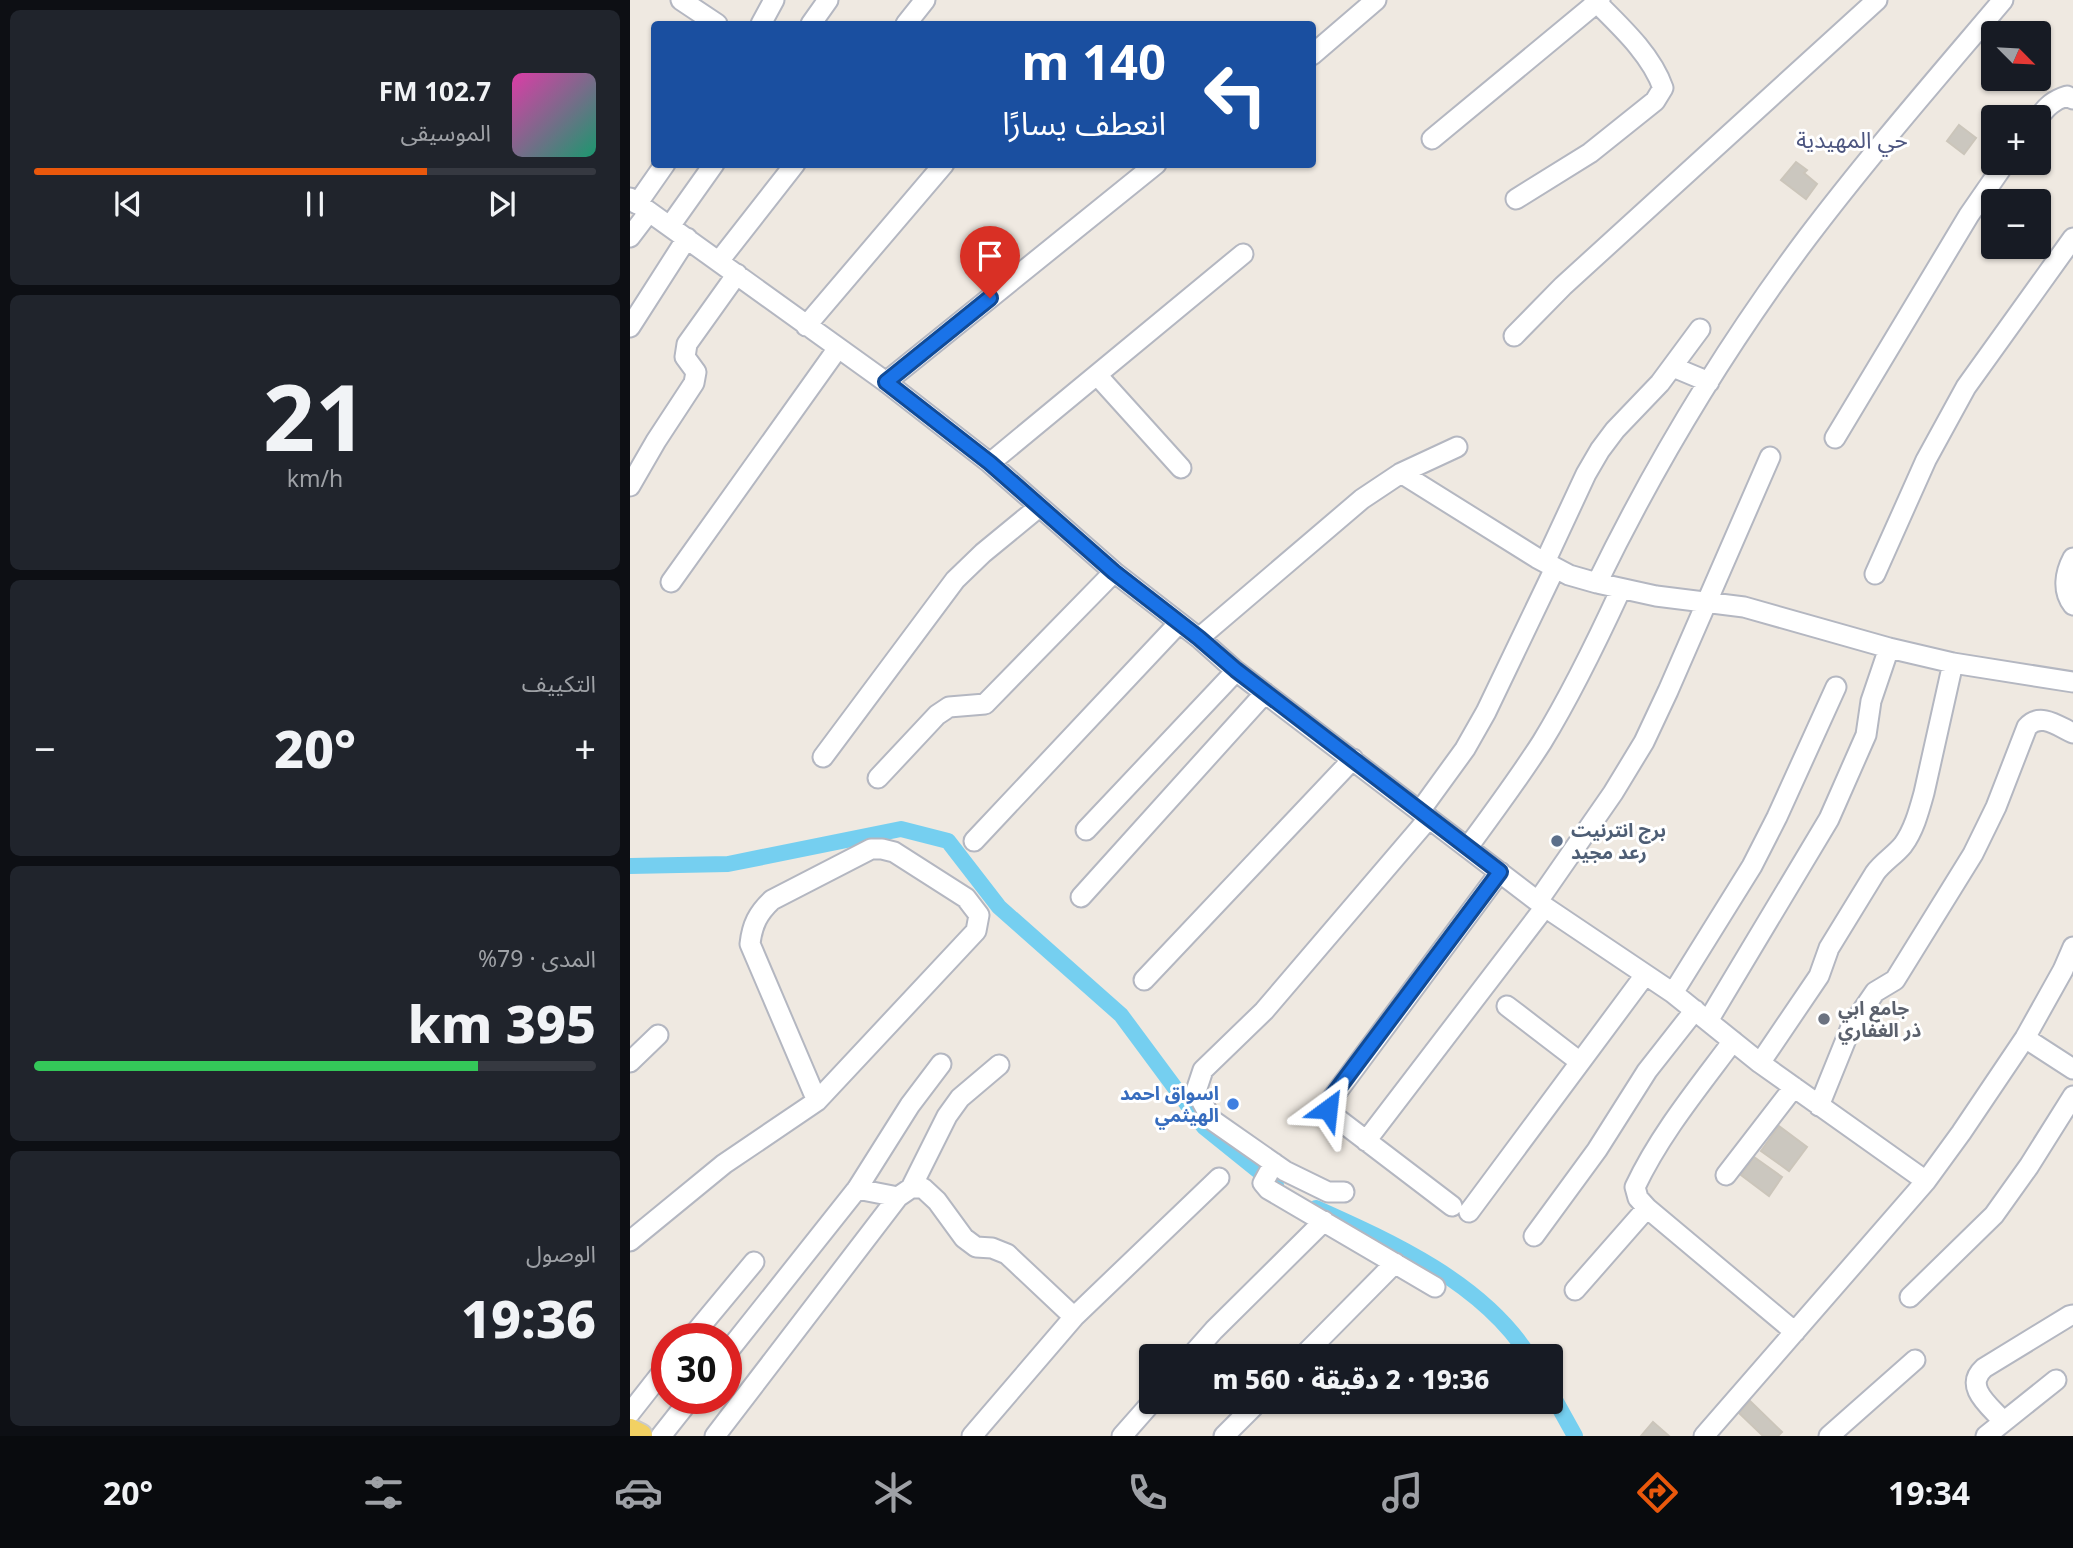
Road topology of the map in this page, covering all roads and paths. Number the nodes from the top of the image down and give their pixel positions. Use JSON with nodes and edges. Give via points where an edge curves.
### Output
{"nodes":[{"id":1,"x":681,"y":0,"type":"edge"},
{"id":2,"x":774,"y":0,"type":"edge"},
{"id":3,"x":828,"y":0,"type":"edge"},
{"id":4,"x":925,"y":0,"type":"edge"},
{"id":5,"x":1376,"y":0,"type":"edge"},
{"id":6,"x":1877,"y":0,"type":"edge"},
{"id":7,"x":2003,"y":0,"type":"edge"},
{"id":8,"x":1597,"y":1,"type":"edge"},
{"id":9,"x":712,"y":21,"type":"edge"},
{"id":10,"x":763,"y":21,"type":"edge"},
{"id":11,"x":813,"y":21,"type":"edge"},
{"id":12,"x":908,"y":21,"type":"edge"},
{"id":13,"x":1316,"y":52,"type":"edge"},
{"id":14,"x":2073,"y":99,"type":"edge"},
{"id":15,"x":2049,"y":105,"type":"edge"},
{"id":16,"x":1432,"y":139,"type":"dead end"},
{"id":17,"x":662,"y":168,"type":"edge"},
{"id":18,"x":711,"y":168,"type":"edge"},
{"id":19,"x":792,"y":168,"type":"edge"},
{"id":20,"x":941,"y":168,"type":"edge"},
{"id":21,"x":1151,"y":168,"type":"edge"},
{"id":22,"x":1997,"y":175,"type":"edge"},
{"id":23,"x":1516,"y":199,"type":"dead end"},
{"id":24,"x":639,"y":205,"type":"edge"},
{"id":25,"x":670,"y":226,"type":"junction"},
{"id":26,"x":630,"y":237,"type":"edge"},
{"id":27,"x":687,"y":238,"type":"junction"},
{"id":28,"x":2073,"y":238,"type":"edge"},
{"id":29,"x":1243,"y":254,"type":"dead end"},
{"id":30,"x":719,"y":261,"type":"junction"},
{"id":31,"x":737,"y":274,"type":"junction"},
{"id":32,"x":806,"y":326,"type":"junction"},
{"id":33,"x":630,"y":327,"type":"edge"},
{"id":34,"x":1700,"y":329,"type":"dead end"},
{"id":35,"x":1514,"y":336,"type":"dead end"},
{"id":36,"x":838,"y":348,"type":"junction"},
{"id":37,"x":1673,"y":367,"type":"junction"},
{"id":38,"x":1097,"y":375,"type":"junction"},
{"id":39,"x":886,"y":382,"type":"junction"},
{"id":40,"x":1709,"y":382,"type":"junction"},
{"id":41,"x":1835,"y":438,"type":"dead end"},
{"id":42,"x":1457,"y":447,"type":"dead end"},
{"id":43,"x":1770,"y":457,"type":"dead end"},
{"id":44,"x":990,"y":463,"type":"junction"},
{"id":45,"x":1181,"y":468,"type":"dead end"},
{"id":46,"x":1401,"y":472,"type":"junction"},
{"id":47,"x":630,"y":486,"type":"edge"},
{"id":48,"x":1039,"y":507,"type":"junction"},
{"id":49,"x":2073,"y":558,"type":"edge"},
{"id":50,"x":1550,"y":565,"type":"junction"},
{"id":51,"x":1114,"y":572,"type":"junction"},
{"id":52,"x":1875,"y":575,"type":"dead end"},
{"id":53,"x":671,"y":582,"type":"dead end"},
{"id":54,"x":1597,"y":583,"type":"junction"},
{"id":55,"x":1621,"y":589,"type":"junction"},
{"id":56,"x":1707,"y":601,"type":"junction"},
{"id":57,"x":2073,"y":605,"type":"edge"},
{"id":58,"x":1179,"y":623,"type":"junction"},
{"id":59,"x":1199,"y":638,"type":"junction"},
{"id":60,"x":1889,"y":648,"type":"junction"},
{"id":61,"x":1953,"y":663,"type":"junction"},
{"id":62,"x":1236,"y":670,"type":"junction"},
{"id":63,"x":2073,"y":682,"type":"edge"},
{"id":64,"x":1836,"y":687,"type":"dead end"},
{"id":65,"x":1265,"y":693,"type":"junction"},
{"id":66,"x":2073,"y":733,"type":"edge"},
{"id":67,"x":823,"y":758,"type":"dead end"},
{"id":68,"x":1353,"y":759,"type":"junction"},
{"id":69,"x":878,"y":778,"type":"dead end"},
{"id":70,"x":1425,"y":814,"type":"junction"},
{"id":71,"x":1086,"y":830,"type":"dead end"},
{"id":72,"x":974,"y":841,"type":"dead end"},
{"id":73,"x":1468,"y":847,"type":"junction"},
{"id":74,"x":1500,"y":872,"type":"junction"},
{"id":75,"x":1081,"y":897,"type":"dead end"},
{"id":76,"x":1541,"y":904,"type":"junction"},
{"id":77,"x":2073,"y":947,"type":"edge"},
{"id":78,"x":1645,"y":975,"type":"junction"},
{"id":79,"x":2068,"y":976,"type":"edge"},
{"id":80,"x":1144,"y":980,"type":"dead end"},
{"id":81,"x":1673,"y":993,"type":"junction"},
{"id":82,"x":1507,"y":1006,"type":"dead end"},
{"id":83,"x":1702,"y":1016,"type":"junction"},
{"id":84,"x":658,"y":1035,"type":"dead end"},
{"id":85,"x":2025,"y":1038,"type":"junction"},
{"id":86,"x":1733,"y":1041,"type":"junction"},
{"id":87,"x":630,"y":1062,"type":"edge"},
{"id":88,"x":1580,"y":1062,"type":"junction"},
{"id":89,"x":1760,"y":1063,"type":"junction"},
{"id":90,"x":942,"y":1064,"type":"dead end"},
{"id":91,"x":999,"y":1065,"type":"dead end"},
{"id":92,"x":2073,"y":1069,"type":"edge"},
{"id":93,"x":1794,"y":1087,"type":"junction"},
{"id":94,"x":2073,"y":1096,"type":"edge"},
{"id":95,"x":817,"y":1101,"type":"junction"},
{"id":96,"x":1819,"y":1105,"type":"junction"},
{"id":97,"x":1366,"y":1140,"type":"junction"},
{"id":98,"x":1274,"y":1163,"type":"junction"},
{"id":99,"x":1726,"y":1175,"type":"dead end"},
{"id":100,"x":1220,"y":1178,"type":"dead end"},
{"id":101,"x":1926,"y":1181,"type":"junction"},
{"id":102,"x":857,"y":1189,"type":"junction"},
{"id":103,"x":904,"y":1192,"type":"junction"},
{"id":104,"x":1344,"y":1192,"type":"dead end"},
{"id":105,"x":1647,"y":1208,"type":"junction"},
{"id":106,"x":1324,"y":1221,"type":"junction"},
{"id":107,"x":1534,"y":1236,"type":"dead end"},
{"id":108,"x":630,"y":1241,"type":"edge"},
{"id":109,"x":754,"y":1262,"type":"dead end"},
{"id":110,"x":1395,"y":1264,"type":"junction"},
{"id":111,"x":1435,"y":1287,"type":"dead end"},
{"id":112,"x":1576,"y":1290,"type":"dead end"},
{"id":113,"x":1910,"y":1297,"type":"dead end"},
{"id":114,"x":2073,"y":1315,"type":"edge"},
{"id":115,"x":1074,"y":1317,"type":"junction"},
{"id":116,"x":703,"y":1323,"type":"edge"},
{"id":117,"x":1795,"y":1332,"type":"junction"},
{"id":118,"x":742,"y":1334,"type":"edge"},
{"id":119,"x":1202,"y":1344,"type":"edge"},
{"id":120,"x":1315,"y":1344,"type":"edge"},
{"id":121,"x":1915,"y":1360,"type":"dead end"},
{"id":122,"x":2056,"y":1380,"type":"dead end"},
{"id":123,"x":651,"y":1386,"type":"edge"},
{"id":124,"x":630,"y":1413,"type":"edge"},
{"id":125,"x":678,"y":1414,"type":"edge"},
{"id":126,"x":1141,"y":1414,"type":"edge"},
{"id":127,"x":1246,"y":1414,"type":"edge"},
{"id":128,"x":2003,"y":1421,"type":"junction"},
{"id":129,"x":630,"y":1431,"type":"edge"},
{"id":130,"x":639,"y":1436,"type":"edge"},
{"id":131,"x":661,"y":1436,"type":"edge"},
{"id":132,"x":715,"y":1436,"type":"edge"},
{"id":133,"x":972,"y":1436,"type":"edge"},
{"id":134,"x":1122,"y":1436,"type":"edge"},
{"id":135,"x":1224,"y":1436,"type":"edge"},
{"id":136,"x":1704,"y":1436,"type":"edge"},
{"id":137,"x":1829,"y":1436,"type":"edge"},
{"id":138,"x":1986,"y":1436,"type":"edge"}],
"edges":[{"from":1,"to":9,"type":"street"},
{"from":2,"to":10,"type":"street"},
{"from":3,"to":11,"type":"street"},
{"from":4,"to":12,"type":"street"},
{"from":5,"to":13,"type":"street"},
{"from":6,"to":35,"type":"street"},
{"from":7,"to":40,"type":"street","via":[[1807,238]]},
{"from":8,"to":16,"type":"street"},
{"from":8,"to":23,"type":"street","via":[[1645,55],[1663,88],[1655,100],[1590,153]]},
{"from":14,"to":15,"type":"street","via":[[2067,96]]},
{"from":17,"to":24,"type":"street"},
{"from":18,"to":25,"type":"street"},
{"from":19,"to":30,"type":"street"},
{"from":20,"to":32,"type":"street"},
{"from":21,"to":39,"type":"street"},
{"from":22,"to":41,"type":"street"},
{"from":24,"to":25,"type":"street"},
{"from":24,"to":26,"type":"street"},
{"from":25,"to":27,"type":"street"},
{"from":27,"to":30,"type":"street"},
{"from":27,"to":33,"type":"street"},
{"from":28,"to":52,"type":"street","via":[[1966,387],[1926,460]]},
{"from":29,"to":38,"type":"street"},
{"from":30,"to":31,"type":"street"},
{"from":31,"to":32,"type":"street"},
{"from":31,"to":47,"type":"street","via":[[687,344],[685,357],[696,372],[694,383]]},
{"from":32,"to":36,"type":"street"},
{"from":34,"to":37,"type":"street"},
{"from":36,"to":39,"type":"street"},
{"from":36,"to":53,"type":"street"},
{"from":37,"to":40,"type":"street"},
{"from":37,"to":50,"type":"street","via":[[1600,450]]},
{"from":38,"to":44,"type":"street"},
{"from":38,"to":45,"type":"street"},
{"from":39,"to":44,"type":"street"},
{"from":40,"to":54,"type":"street","via":[[1630,515]]},
{"from":42,"to":46,"type":"street"},
{"from":43,"to":56,"type":"street"},
{"from":44,"to":48,"type":"street"},
{"from":46,"to":50,"type":"street"},
{"from":46,"to":59,"type":"street","via":[[1362,499]]},
{"from":48,"to":51,"type":"street"},
{"from":48,"to":67,"type":"street","via":[[955,580]]},
{"from":49,"to":57,"type":"street","via":[[2066,573],[2066,590]]},
{"from":50,"to":54,"type":"street"},
{"from":50,"to":70,"type":"street","via":[[1486,712]]},
{"from":51,"to":58,"type":"street"},
{"from":51,"to":69,"type":"street","via":[[985,704],[949,707],[937,715]]},
{"from":54,"to":55,"type":"street"},
{"from":55,"to":56,"type":"street"},
{"from":55,"to":73,"type":"street","via":[[1542,741]]},
{"from":56,"to":60,"type":"street"},
{"from":56,"to":76,"type":"street","via":[[1639,750]]},
{"from":58,"to":59,"type":"street"},
{"from":58,"to":72,"type":"street"},
{"from":59,"to":62,"type":"street"},
{"from":60,"to":61,"type":"street"},
{"from":60,"to":83,"type":"street","via":[[1871,701],[1867,735],[1829,819]]},
{"from":61,"to":63,"type":"street"},
{"from":61,"to":89,"type":"street","via":[[1919,814],[1908,837],[1875,873],[1829,947],[1819,976]]},
{"from":62,"to":65,"type":"street"},
{"from":62,"to":71,"type":"street"},
{"from":64,"to":81,"type":"street","via":[[1752,866]]},
{"from":65,"to":68,"type":"street"},
{"from":65,"to":75,"type":"street"},
{"from":66,"to":96,"type":"street","via":[[2043,719],[2027,727],[1973,854],[1895,980],[1875,992],[1851,1027]]},
{"from":68,"to":70,"type":"street"},
{"from":68,"to":80,"type":"street"},
{"from":70,"to":73,"type":"street"},
{"from":70,"to":98,"type":"street","via":[[1264,1011],[1203,1070],[1196,1091],[1212,1120]]},
{"from":73,"to":74,"type":"street"},
{"from":74,"to":76,"type":"street"},
{"from":74,"to":97,"type":"street","via":[[1331,1098],[1331,1113]]},
{"from":76,"to":78,"type":"street"},
{"from":76,"to":97,"type":"street"},
{"from":77,"to":79,"type":"street"},
{"from":78,"to":81,"type":"street"},
{"from":78,"to":88,"type":"street"},
{"from":79,"to":85,"type":"street"},
{"from":81,"to":83,"type":"street"},
{"from":82,"to":88,"type":"street"},
{"from":83,"to":86,"type":"street"},
{"from":83,"to":107,"type":"street","via":[[1647,1071]]},
{"from":84,"to":87,"type":"street"},
{"from":85,"to":92,"type":"street"},
{"from":85,"to":101,"type":"street"},
{"from":86,"to":89,"type":"street"},
{"from":86,"to":105,"type":"street","via":[[1646,1164],[1635,1187]]},
{"from":88,"to":97,"type":"street","via":[[1461,1209]]},
{"from":89,"to":93,"type":"street"},
{"from":90,"to":102,"type":"street"},
{"from":91,"to":103,"type":"street","via":[[960,1098]]},
{"from":93,"to":96,"type":"street"},
{"from":93,"to":99,"type":"street"},
{"from":94,"to":113,"type":"street","via":[[1994,1216]]},
{"from":95,"to":95,"type":"street","via":[[976,931],[979,915],[966,898],[894,852],[872,849],[772,900],[759,912],[752,929],[750,944]]},
{"from":95,"to":108,"type":"street","via":[[724,1164]]},
{"from":96,"to":101,"type":"street"},
{"from":98,"to":104,"type":"street","via":[[1328,1192]]},
{"from":98,"to":106,"type":"street","via":[[1263,1183],[1268,1189]]},
{"from":100,"to":115,"type":"street"},
{"from":101,"to":117,"type":"street"},
{"from":102,"to":103,"type":"street"},
{"from":102,"to":118,"type":"street"},
{"from":103,"to":115,"type":"street","via":[[923,1188],[964,1238],[976,1247],[1007,1254]]},
{"from":103,"to":132,"type":"street"},
{"from":105,"to":112,"type":"street"},
{"from":105,"to":117,"type":"street"},
{"from":106,"to":110,"type":"street"},
{"from":106,"to":119,"type":"street"},
{"from":109,"to":116,"type":"street"},
{"from":110,"to":111,"type":"street"},
{"from":110,"to":120,"type":"street"},
{"from":114,"to":128,"type":"street","via":[[1978,1375],[1978,1393]]},
{"from":115,"to":133,"type":"street"},
{"from":117,"to":136,"type":"street"},
{"from":121,"to":137,"type":"street"},
{"from":122,"to":128,"type":"street"},
{"from":123,"to":124,"type":"street"},
{"from":125,"to":131,"type":"street"},
{"from":126,"to":134,"type":"street"},
{"from":127,"to":135,"type":"street"},
{"from":128,"to":138,"type":"street"},
{"from":129,"to":130,"type":"main road"}]}
